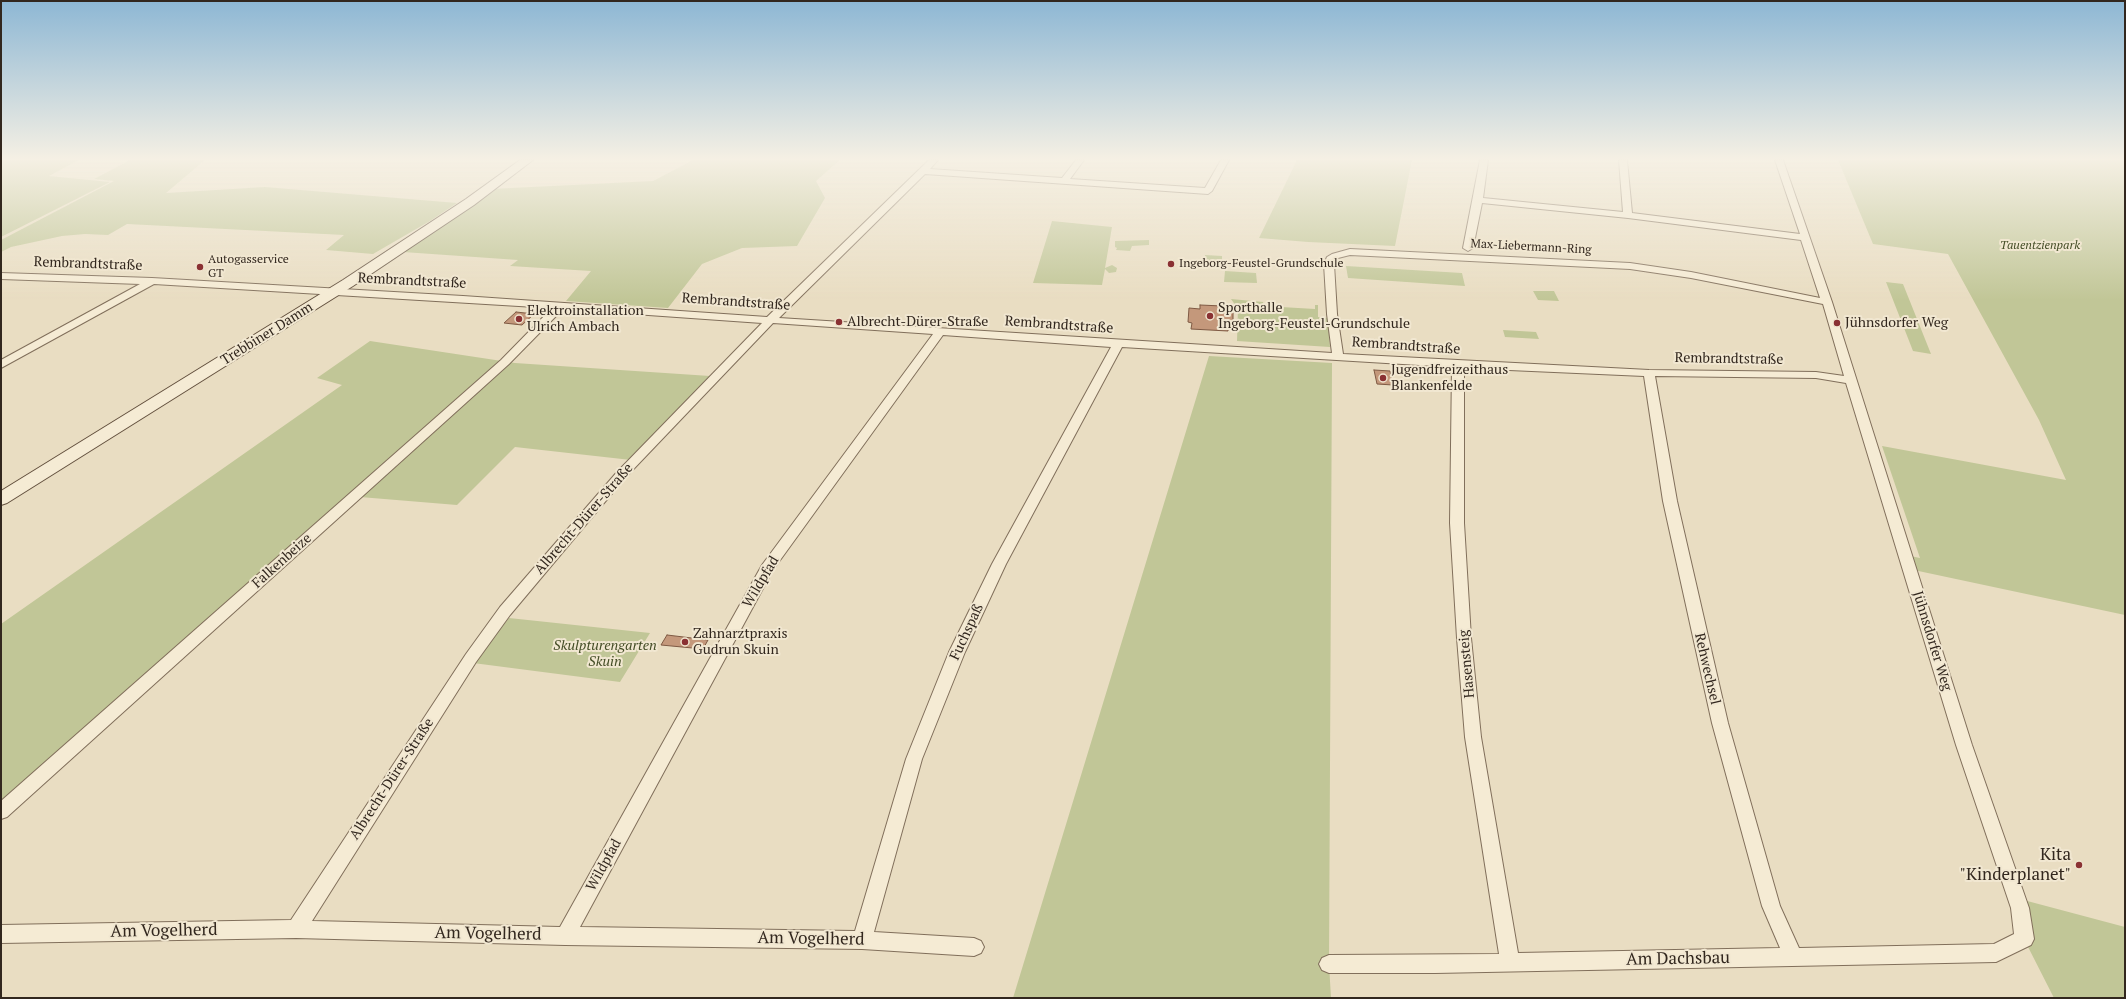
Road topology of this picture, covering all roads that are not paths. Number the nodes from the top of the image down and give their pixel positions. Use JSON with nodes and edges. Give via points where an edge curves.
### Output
{"nodes":[{"id":1,"x":463,"y":207,"type":"edge"},
{"id":2,"x":886,"y":207,"type":"edge"},
{"id":3,"x":1477,"y":207,"type":"edge"},
{"id":4,"x":1544,"y":207,"type":"edge"},
{"id":5,"x":1627,"y":207,"type":"edge"},
{"id":6,"x":1795,"y":207,"type":"edge"},
{"id":7,"x":1628,"y":215,"type":"junction"},
{"id":8,"x":1805,"y":238,"type":"junction"},
{"id":9,"x":1468,"y":248,"type":"dead end"},
{"id":10,"x":1,"y":276,"type":"edge"},
{"id":11,"x":152,"y":282,"type":"junction"},
{"id":12,"x":334,"y":292,"type":"junction"},
{"id":13,"x":1827,"y":302,"type":"junction"},
{"id":14,"x":560,"y":306,"type":"junction"},
{"id":15,"x":770,"y":320,"type":"junction"},
{"id":16,"x":940,"y":332,"type":"junction"},
{"id":17,"x":1118,"y":344,"type":"junction"},
{"id":18,"x":1338,"y":356,"type":"junction"},
{"id":19,"x":1458,"y":364,"type":"junction"},
{"id":20,"x":1,"y":365,"type":"edge"},
{"id":21,"x":1649,"y":373,"type":"junction"},
{"id":22,"x":1852,"y":380,"type":"junction"},
{"id":23,"x":1,"y":500,"type":"edge"},
{"id":24,"x":1,"y":812,"type":"edge"},
{"id":25,"x":296,"y":929,"type":"junction"},
{"id":26,"x":1,"y":934,"type":"edge"},
{"id":27,"x":565,"y":936,"type":"junction"},
{"id":28,"x":2024,"y":939,"type":"joint"},
{"id":29,"x":862,"y":940,"type":"junction"},
{"id":30,"x":974,"y":947,"type":"dead end"},
{"id":31,"x":1794,"y":958,"type":"junction"},
{"id":32,"x":1510,"y":961,"type":"junction"},
{"id":33,"x":1328,"y":964,"type":"dead end"}],
"edges":[{"from":1,"to":12,"type":"main road","name":"Trebbiner Damm"},
{"from":2,"to":15,"type":"street","name":"Albrecht-Dürer-Straße"},
{"from":3,"to":9,"type":"street"},
{"from":4,"to":7,"type":"street"},
{"from":5,"to":7,"type":"street"},
{"from":6,"to":8,"type":"street","name":"Jühnsdorfer Weg"},
{"from":7,"to":8,"type":"street"},
{"from":8,"to":13,"type":"street","name":"Jühnsdorfer Weg"},
{"from":10,"to":11,"type":"street","name":"Rembrandtstraße"},
{"from":11,"to":12,"type":"street","name":"Rembrandtstraße"},
{"from":11,"to":20,"type":"street"},
{"from":12,"to":14,"type":"street","name":"Rembrandtstraße"},
{"from":12,"to":23,"type":"main road","name":"Trebbiner Damm"},
{"from":13,"to":18,"type":"street","name":"Max-Liebermann-Ring","via":[[1691,275],[1630,266],[1350,252],[1338,254],[1330,259],[1329,264]]},
{"from":13,"to":22,"type":"street","name":"Jühnsdorfer Weg"},
{"from":14,"to":15,"type":"street","name":"Rembrandtstraße"},
{"from":14,"to":24,"type":"street","name":"Falkenbeize","via":[[505,362]]},
{"from":15,"to":16,"type":"street","name":"Rembrandtstraße"},
{"from":15,"to":25,"type":"street","name":"Albrecht-Dürer-Straße","via":[[606,490],[505,611],[467,665]]},
{"from":16,"to":17,"type":"street","name":"Rembrandtstraße"},
{"from":16,"to":27,"type":"street","name":"Wildpfad","via":[[767,568]]},
{"from":17,"to":18,"type":"street","name":"Rembrandtstraße"},
{"from":17,"to":29,"type":"street","name":"Fuchspaß","via":[[1000,564],[957,652],[914,759]]},
{"from":18,"to":19,"type":"street","name":"Rembrandtstraße"},
{"from":19,"to":21,"type":"street","name":"Rembrandtstraße"},
{"from":19,"to":32,"type":"street","name":"Hasensteig","via":[[1457,523],[1464,638],[1473,737]]},
{"from":21,"to":22,"type":"street","name":"Rembrandtstraße","via":[[1816,374]]},
{"from":21,"to":31,"type":"street","name":"Rehwechsel","via":[[1670,501],[1720,723],[1771,906]]},
{"from":22,"to":28,"type":"street","name":"Jühnsdorfer Weg","via":[[1964,745],[2020,908]]},
{"from":25,"to":26,"type":"street","name":"Am Vogelherd"},
{"from":25,"to":27,"type":"street","name":"Am Vogelherd"},
{"from":27,"to":29,"type":"street","name":"Am Vogelherd"},
{"from":28,"to":31,"type":"street","name":"Am Dachsbau","via":[[1996,953]]},
{"from":29,"to":30,"type":"street","name":"Am Vogelherd"},
{"from":31,"to":32,"type":"street","name":"Am Dachsbau"},
{"from":32,"to":33,"type":"street","name":"Am Dachsbau"}]}
